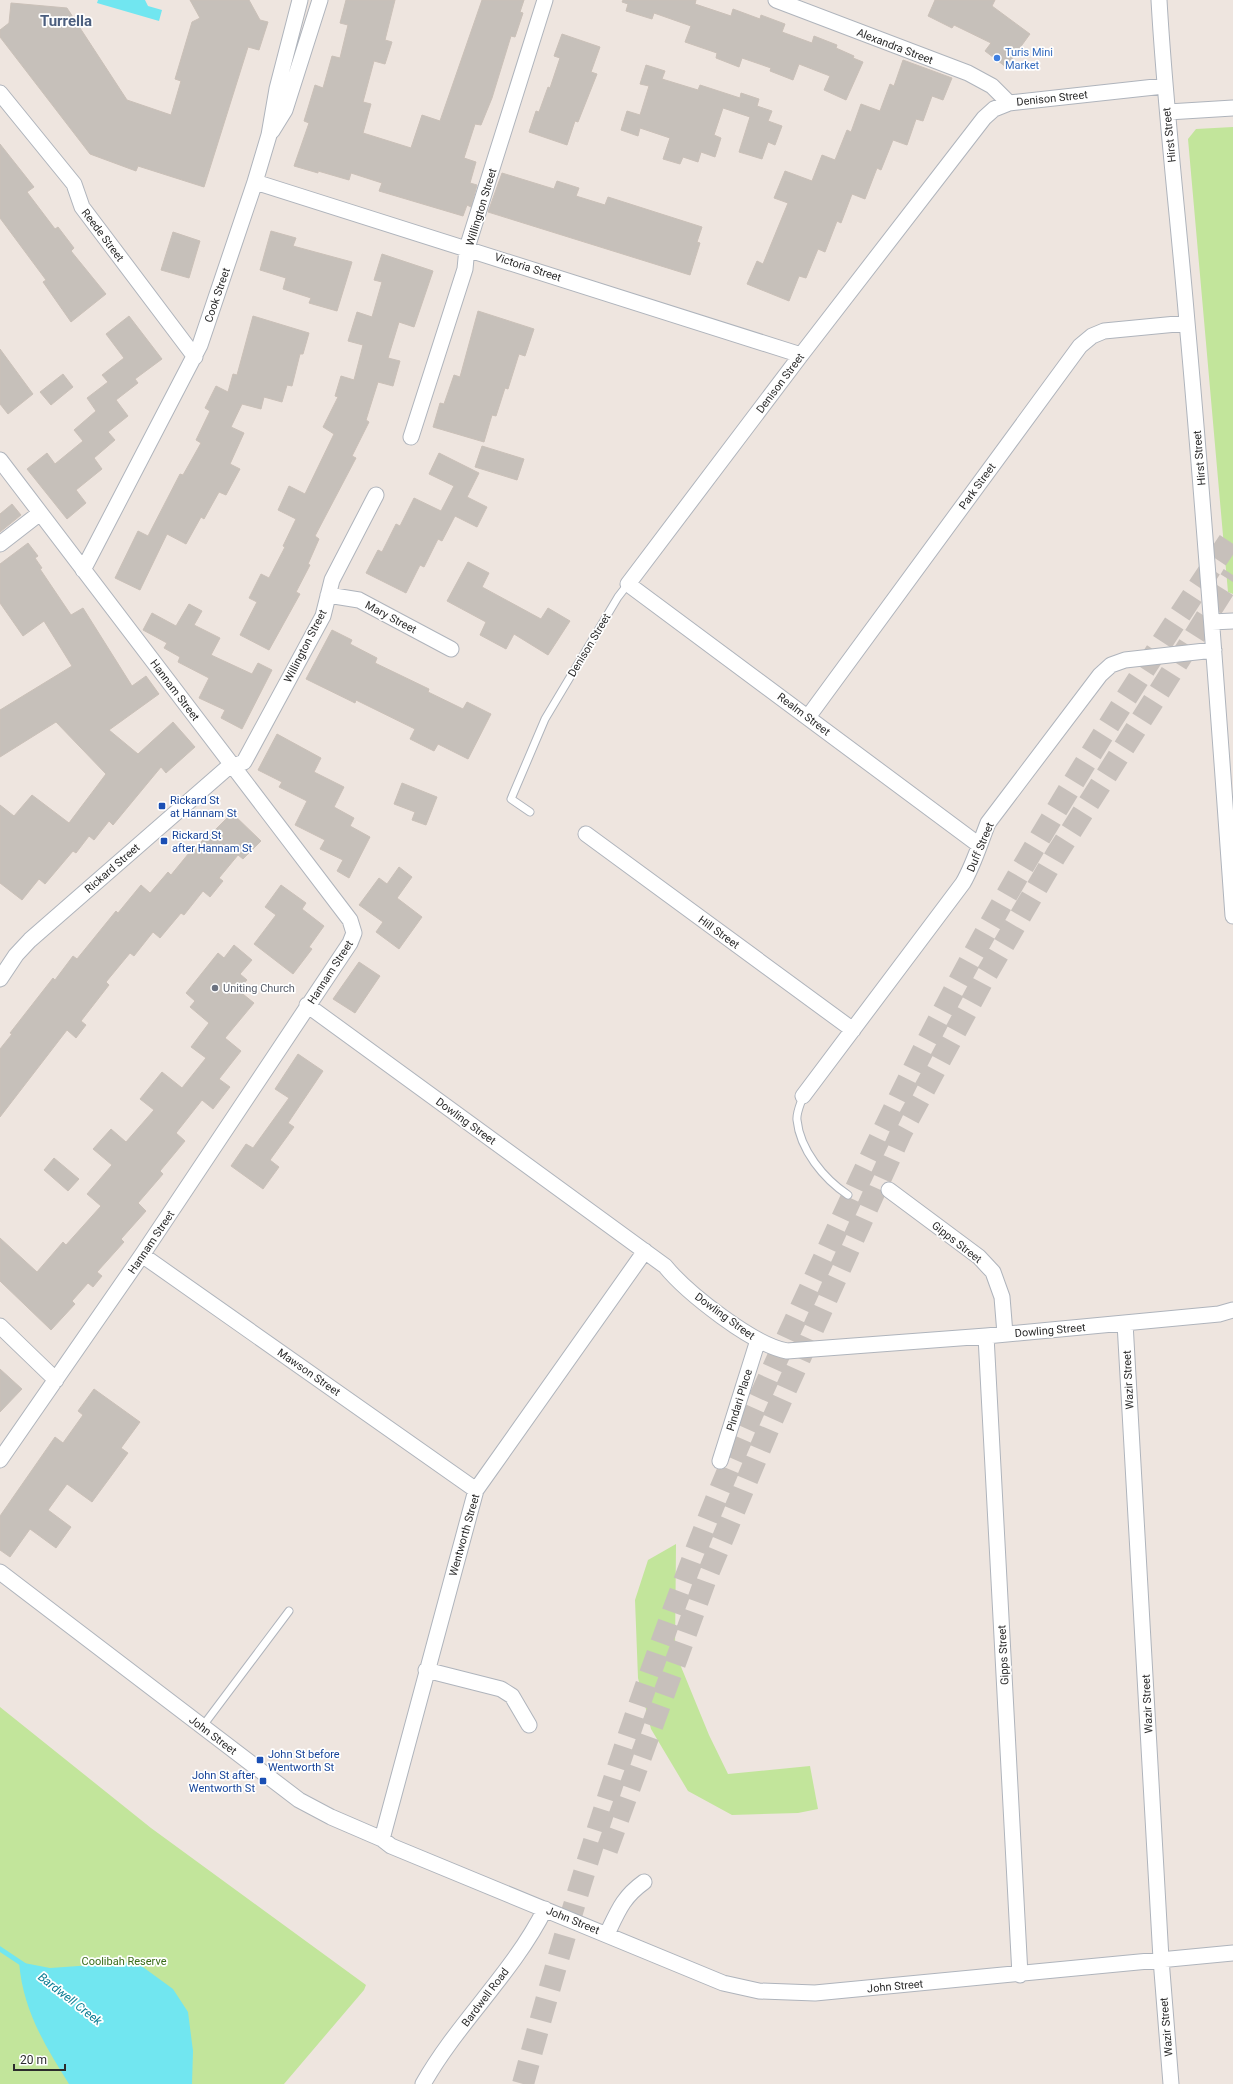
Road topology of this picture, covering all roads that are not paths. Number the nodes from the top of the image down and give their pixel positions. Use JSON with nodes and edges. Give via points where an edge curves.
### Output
{"nodes":[{"id":1,"x":300,"y":0,"type":"edge"},
{"id":2,"x":320,"y":0,"type":"edge"},
{"id":3,"x":546,"y":0,"type":"edge"},
{"id":4,"x":776,"y":0,"type":"edge"},
{"id":5,"x":1158,"y":0,"type":"edge"},
{"id":6,"x":1164,"y":86,"type":"junction"},
{"id":7,"x":0,"y":93,"type":"edge"},
{"id":8,"x":1009,"y":102,"type":"junction"},
{"id":9,"x":1233,"y":108,"type":"edge"},
{"id":10,"x":1168,"y":112,"type":"junction"},
{"id":11,"x":269,"y":135,"type":"junction"},
{"id":12,"x":255,"y":182,"type":"junction"},
{"id":13,"x":467,"y":248,"type":"junction"},
{"id":14,"x":1187,"y":323,"type":"junction"},
{"id":15,"x":801,"y":355,"type":"junction"},
{"id":16,"x":195,"y":357,"type":"junction"},
{"id":17,"x":411,"y":436,"type":"dead end"},
{"id":18,"x":0,"y":460,"type":"edge"},
{"id":19,"x":376,"y":495,"type":"dead end"},
{"id":20,"x":40,"y":513,"type":"junction"},
{"id":21,"x":0,"y":544,"type":"edge"},
{"id":22,"x":84,"y":570,"type":"junction"},
{"id":23,"x":628,"y":584,"type":"junction"},
{"id":24,"x":328,"y":595,"type":"junction"},
{"id":25,"x":1233,"y":621,"type":"edge"},
{"id":26,"x":1212,"y":622,"type":"junction"},
{"id":27,"x":451,"y":649,"type":"dead end"},
{"id":28,"x":1214,"y":650,"type":"junction"},
{"id":29,"x":808,"y":717,"type":"junction"},
{"id":30,"x":233,"y":766,"type":"junction"},
{"id":31,"x":530,"y":812,"type":"dead end"},
{"id":32,"x":586,"y":834,"type":"dead end"},
{"id":33,"x":1230,"y":838,"type":"edge"},
{"id":34,"x":979,"y":845,"type":"junction"},
{"id":35,"x":1233,"y":916,"type":"edge"},
{"id":36,"x":0,"y":979,"type":"edge"},
{"id":37,"x":308,"y":1006,"type":"junction"},
{"id":38,"x":853,"y":1030,"type":"junction"},
{"id":39,"x":803,"y":1096,"type":"joint"},
{"id":40,"x":889,"y":1190,"type":"dead end"},
{"id":41,"x":848,"y":1195,"type":"dead end"},
{"id":42,"x":645,"y":1251,"type":"junction"},
{"id":43,"x":142,"y":1254,"type":"junction"},
{"id":44,"x":1233,"y":1310,"type":"edge"},
{"id":45,"x":1125,"y":1323,"type":"junction"},
{"id":46,"x":0,"y":1326,"type":"edge"},
{"id":47,"x":1005,"y":1334,"type":"junction"},
{"id":48,"x":986,"y":1336,"type":"junction"},
{"id":49,"x":758,"y":1340,"type":"junction"},
{"id":50,"x":56,"y":1380,"type":"junction"},
{"id":51,"x":0,"y":1460,"type":"edge"},
{"id":52,"x":720,"y":1461,"type":"dead end"},
{"id":53,"x":476,"y":1490,"type":"junction"},
{"id":54,"x":0,"y":1572,"type":"edge"},
{"id":55,"x":289,"y":1611,"type":"dead end"},
{"id":56,"x":426,"y":1670,"type":"junction"},
{"id":57,"x":529,"y":1725,"type":"dead end"},
{"id":58,"x":202,"y":1727,"type":"junction"},
{"id":59,"x":382,"y":1839,"type":"junction"},
{"id":60,"x":644,"y":1882,"type":"dead end"},
{"id":61,"x":545,"y":1909,"type":"junction"},
{"id":62,"x":607,"y":1934,"type":"junction"},
{"id":63,"x":1233,"y":1953,"type":"edge"},
{"id":64,"x":1161,"y":1959,"type":"junction"},
{"id":65,"x":1020,"y":1974,"type":"junction"},
{"id":66,"x":424,"y":2084,"type":"edge"},
{"id":67,"x":1171,"y":2084,"type":"edge"}],
"edges":[{"from":1,"to":11,"type":"street","name":"Cook Street","via":[[277,89]]},
{"from":2,"to":11,"type":"street","via":[[286,110]]},
{"from":3,"to":13,"type":"street","name":"Willington Street"},
{"from":4,"to":8,"type":"street","name":"Alexandra Street","via":[[968,73],[992,86]]},
{"from":5,"to":6,"type":"street","name":"Hirst Street"},
{"from":6,"to":8,"type":"street","name":"Denison Street"},
{"from":6,"to":10,"type":"street","name":"Hirst Street"},
{"from":7,"to":16,"type":"street","name":"Reede Street","via":[[74,184],[82,207]]},
{"from":8,"to":15,"type":"street","name":"Denison Street","via":[[994,109],[984,118]]},
{"from":9,"to":10,"type":"street"},
{"from":10,"to":14,"type":"street","name":"Hirst Street"},
{"from":11,"to":12,"type":"street","name":"Cook Street"},
{"from":12,"to":13,"type":"street","name":"Victoria Street"},
{"from":12,"to":16,"type":"street","name":"Cook Street"},
{"from":13,"to":15,"type":"street","name":"Victoria Street"},
{"from":13,"to":17,"type":"street","name":"Willington Street","via":[[465,269]]},
{"from":14,"to":26,"type":"street","name":"Hirst Street"},
{"from":14,"to":29,"type":"street","name":"Park Street","via":[[1104,331],[1092,336],[1080,346]]},
{"from":15,"to":23,"type":"street","name":"Denison Street"},
{"from":16,"to":22,"type":"street","name":"Cook Street"},
{"from":18,"to":20,"type":"street","name":"Hannam Street"},
{"from":19,"to":24,"type":"street","name":"Willington Street","via":[[332,580]]},
{"from":20,"to":21,"type":"street"},
{"from":20,"to":22,"type":"street","name":"Hannam Street"},
{"from":22,"to":30,"type":"street","name":"Hannam Street"},
{"from":23,"to":29,"type":"street","name":"Realm Street"},
{"from":23,"to":31,"type":"lane","name":"Denison Street","via":[[544,719],[524,765],[511,799]]},
{"from":24,"to":27,"type":"street","name":"Mary Street","via":[[359,600]]},
{"from":24,"to":30,"type":"street","name":"Willington Street","via":[[323,616],[244,762]]},
{"from":25,"to":26,"type":"street"},
{"from":26,"to":28,"type":"street","name":"Hirst Street"},
{"from":28,"to":33,"type":"street","name":"Hirst Street"},
{"from":28,"to":34,"type":"street","name":"Duff Street","via":[[1125,660],[1111,665],[1100,675],[988,823]]},
{"from":29,"to":34,"type":"street","name":"Realm Street"},
{"from":30,"to":36,"type":"street","name":"Rickard Street","via":[[226,769],[30,940]]},
{"from":30,"to":37,"type":"street","name":"Hannam Street","via":[[353,926],[354,933],[350,942]]},
{"from":32,"to":38,"type":"street","name":"Hill Street"},
{"from":33,"to":35,"type":"street","name":"Hirst Street"},
{"from":34,"to":38,"type":"street","name":"Duff Street","via":[[974,864],[963,883]]},
{"from":37,"to":42,"type":"street","name":"Dowling Street"},
{"from":37,"to":43,"type":"street","name":"Hannam Street"},
{"from":38,"to":39,"type":"street","name":"Duff Street"},
{"from":39,"to":41,"type":"lane","via":[[796,1119],[803,1145],[833,1184]]},
{"from":40,"to":47,"type":"street","name":"Gipps Street","via":[[979,1257],[993,1272],[1002,1297]]},
{"from":42,"to":49,"type":"street","name":"Dowling Street","via":[[665,1266],[675,1279],[730,1322]]},
{"from":42,"to":53,"type":"street","name":"Wentworth Street"},
{"from":43,"to":50,"type":"street","name":"Hannam Street"},
{"from":43,"to":53,"type":"street","name":"Mawson Street"},
{"from":44,"to":45,"type":"street","name":"Dowling Street","via":[[1219,1314]]},
{"from":45,"to":47,"type":"street","name":"Dowling Street"},
{"from":45,"to":64,"type":"street","name":"Wazir Street"},
{"from":46,"to":50,"type":"street"},
{"from":47,"to":48,"type":"street","name":"Dowling Street"},
{"from":48,"to":49,"type":"street","name":"Dowling Street","via":[[787,1351],[775,1349]]},
{"from":48,"to":65,"type":"street","name":"Gipps Street"},
{"from":49,"to":52,"type":"street","name":"Pindari Place"},
{"from":50,"to":51,"type":"street","name":"Hannam Street"},
{"from":53,"to":56,"type":"street","name":"Wentworth Street"},
{"from":54,"to":58,"type":"street","name":"John Street"},
{"from":55,"to":58,"type":"lane"},
{"from":56,"to":57,"type":"street","via":[[501,1689],[512,1696]]},
{"from":56,"to":59,"type":"street","name":"Wentworth Street"},
{"from":58,"to":59,"type":"street","name":"John Street","via":[[299,1800]]},
{"from":59,"to":61,"type":"street","name":"John Street","via":[[391,1846]]},
{"from":60,"to":62,"type":"street","via":[[630,1892],[622,1903]]},
{"from":61,"to":62,"type":"street","name":"John Street"},
{"from":61,"to":66,"type":"street","name":"Bardwell Road","via":[[536,1928],[443,2053]]},
{"from":62,"to":65,"type":"street","name":"John Street","via":[[632,1947],[723,1983],[759,1991],[815,1993]]},
{"from":63,"to":64,"type":"street","name":"John Street"},
{"from":64,"to":65,"type":"street","name":"John Street"},
{"from":64,"to":67,"type":"street","name":"Wazir Street"}]}
